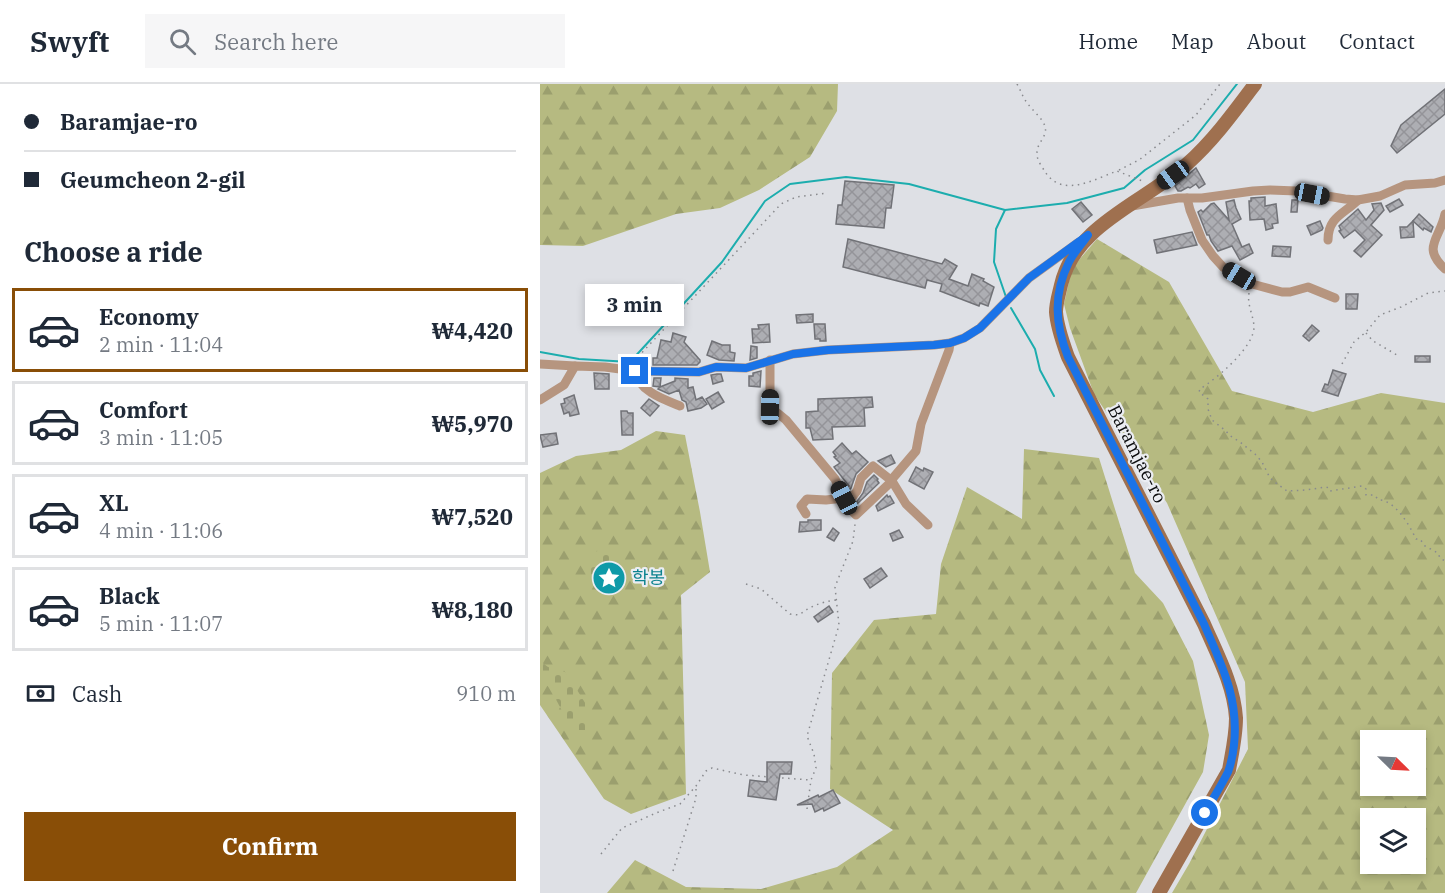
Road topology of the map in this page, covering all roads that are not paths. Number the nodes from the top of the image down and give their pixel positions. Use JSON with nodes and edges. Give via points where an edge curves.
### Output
{"nodes":[{"id":1,"x":1255,"y":84,"type":"edge"},
{"id":2,"x":1445,"y":180,"type":"edge"},
{"id":3,"x":1187,"y":198,"type":"junction"},
{"id":4,"x":1358,"y":200,"type":"junction"},
{"id":5,"x":1128,"y":207,"type":"junction"},
{"id":6,"x":1445,"y":214,"type":"edge"},
{"id":7,"x":1088,"y":235,"type":"junction"},
{"id":8,"x":1328,"y":240,"type":"dead end"},
{"id":9,"x":1445,"y":269,"type":"edge"},
{"id":10,"x":1335,"y":298,"type":"dead end"},
{"id":11,"x":950,"y":343,"type":"junction"},
{"id":12,"x":770,"y":360,"type":"junction"},
{"id":13,"x":540,"y":363,"type":"edge"},
{"id":14,"x":575,"y":366,"type":"junction"},
{"id":15,"x":635,"y":371,"type":"junction"},
{"id":16,"x":540,"y":400,"type":"edge"},
{"id":17,"x":680,"y":406,"type":"dead end"},
{"id":18,"x":892,"y":481,"type":"junction"},
{"id":19,"x":845,"y":501,"type":"junction"},
{"id":20,"x":806,"y":514,"type":"dead end"},
{"id":21,"x":928,"y":525,"type":"dead end"},
{"id":22,"x":1159,"y":893,"type":"edge"}],
"edges":[{"from":1,"to":5,"type":"street","name":"Baramjae-ro","via":[[1216,135],[1187,164]]},
{"from":2,"to":4,"type":"street","via":[[1405,185]]},
{"from":3,"to":4,"type":"street","via":[[1270,190]]},
{"from":3,"to":5,"type":"street"},
{"from":3,"to":10,"type":"street","via":[[1202,240],[1223,267],[1252,284],[1282,292],[1308,287]]},
{"from":4,"to":8,"type":"street","via":[[1336,218],[1328,231]]},
{"from":5,"to":7,"type":"street","name":"Baramjae-ro"},
{"from":6,"to":9,"type":"street","via":[[1432,249]]},
{"from":7,"to":11,"type":"street","via":[[1029,278],[980,328]]},
{"from":7,"to":22,"type":"street","name":"Baramjae-ro","via":[[1069,261],[1063,277],[1056,313],[1062,342],[1204,624],[1222,664],[1236,717],[1229,770]]},
{"from":11,"to":12,"type":"street","via":[[805,352]]},
{"from":11,"to":18,"type":"street","via":[[921,424],[916,451]]},
{"from":12,"to":15,"type":"street","via":[[746,368],[716,367],[699,372]]},
{"from":12,"to":19,"type":"street","via":[[770,407],[786,420],[835,479]]},
{"from":13,"to":14,"type":"street"},
{"from":14,"to":15,"type":"street"},
{"from":14,"to":16,"type":"street","via":[[564,385]]},
{"from":15,"to":17,"type":"street","via":[[636,378],[656,397]]},
{"from":18,"to":19,"type":"street","via":[[856,515]]},
{"from":18,"to":19,"type":"street","via":[[873,466],[861,478],[857,491]]},
{"from":18,"to":21,"type":"street","via":[[906,504]]},
{"from":19,"to":20,"type":"street","via":[[807,500],[801,506]]}]}
